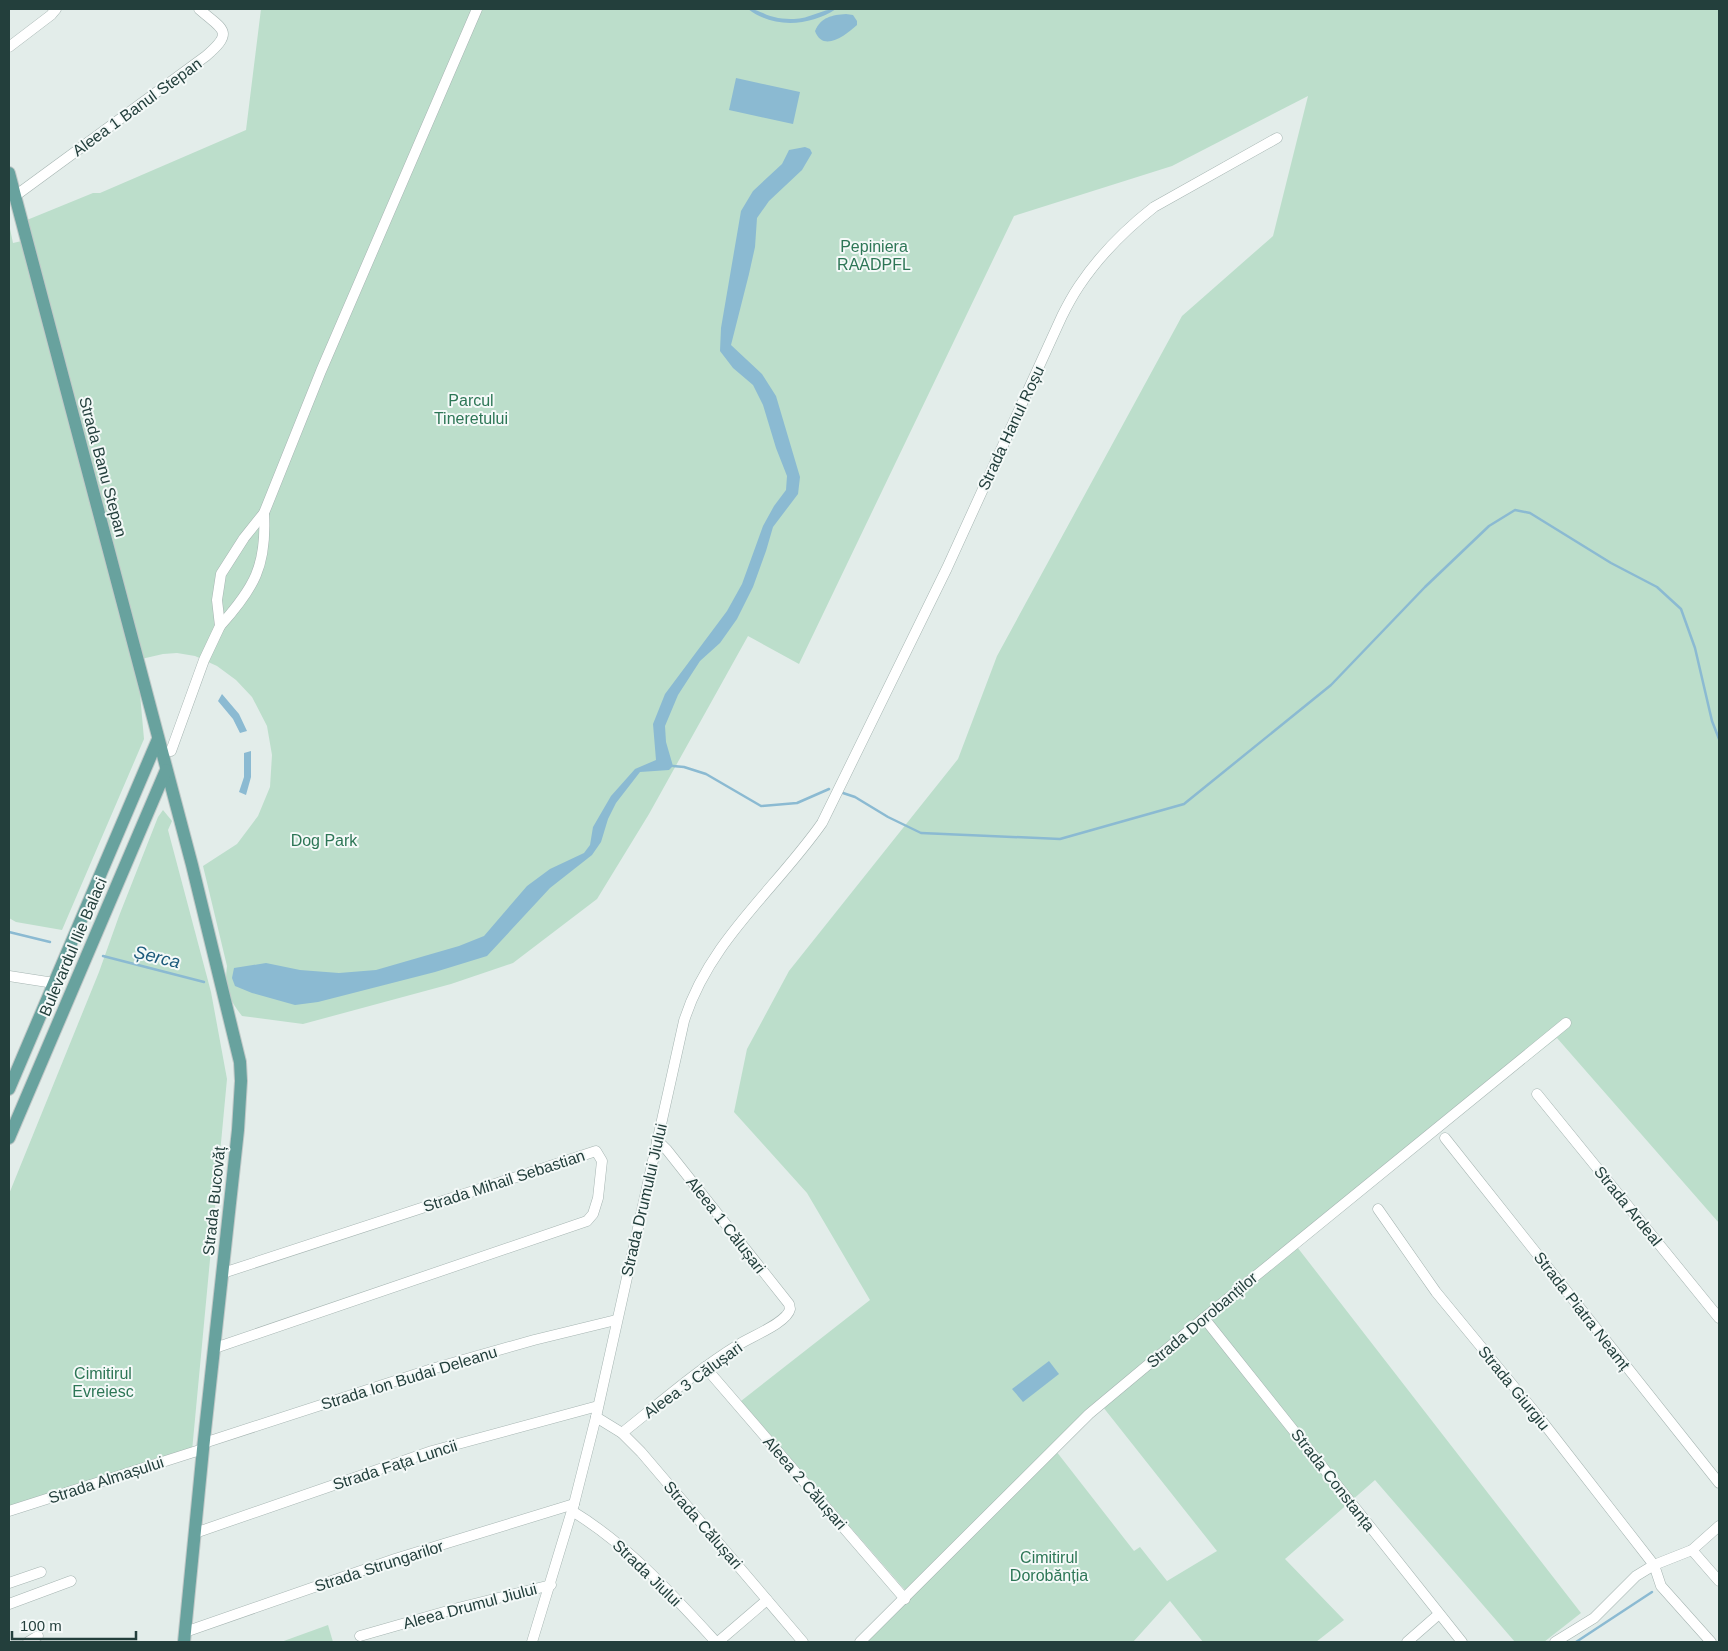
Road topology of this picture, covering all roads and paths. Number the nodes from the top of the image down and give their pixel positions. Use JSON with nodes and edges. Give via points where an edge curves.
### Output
{"nodes":[{"id":1,"x":56,"y":9,"type":"edge"},
{"id":2,"x":199,"y":9,"type":"edge"},
{"id":3,"x":477,"y":9,"type":"edge"},
{"id":4,"x":9,"y":47,"type":"edge"},
{"id":5,"x":1277,"y":138,"type":"dead end"},
{"id":6,"x":9,"y":173,"type":"edge"},
{"id":7,"x":15,"y":196,"type":"junction"},
{"id":8,"x":264,"y":513,"type":"junction"},
{"id":9,"x":220,"y":626,"type":"junction"},
{"id":10,"x":158,"y":739,"type":"junction"},
{"id":11,"x":171,"y":751,"type":"dead end"},
{"id":12,"x":166,"y":770,"type":"junction"},
{"id":13,"x":834,"y":795,"type":"joint"},
{"id":14,"x":9,"y":976,"type":"edge"},
{"id":15,"x":54,"y":983,"type":"junction"},
{"id":16,"x":1566,"y":1023,"type":"dead end"},
{"id":17,"x":9,"y":1089,"type":"edge"},
{"id":18,"x":1537,"y":1094,"type":"dead end"},
{"id":19,"x":9,"y":1138,"type":"edge"},
{"id":20,"x":1445,"y":1138,"type":"dead end"},
{"id":21,"x":657,"y":1140,"type":"junction"},
{"id":22,"x":1378,"y":1209,"type":"dead end"},
{"id":23,"x":222,"y":1273,"type":"junction"},
{"id":24,"x":790,"y":1312,"type":"joint"},
{"id":25,"x":1204,"y":1318,"type":"junction"},
{"id":26,"x":1719,"y":1318,"type":"edge"},
{"id":27,"x":616,"y":1320,"type":"junction"},
{"id":28,"x":215,"y":1348,"type":"junction"},
{"id":29,"x":705,"y":1367,"type":"junction"},
{"id":30,"x":598,"y":1406,"type":"junction"},
{"id":31,"x":596,"y":1417,"type":"junction"},
{"id":32,"x":622,"y":1433,"type":"junction"},
{"id":33,"x":204,"y":1446,"type":"junction"},
{"id":34,"x":1719,"y":1483,"type":"edge"},
{"id":35,"x":573,"y":1507,"type":"junction"},
{"id":36,"x":9,"y":1511,"type":"edge"},
{"id":37,"x":1719,"y":1526,"type":"edge"},
{"id":38,"x":194,"y":1534,"type":"junction"},
{"id":39,"x":1692,"y":1550,"type":"junction"},
{"id":40,"x":1654,"y":1565,"type":"junction"},
{"id":41,"x":41,"y":1572,"type":"dead end"},
{"id":42,"x":71,"y":1581,"type":"dead end"},
{"id":43,"x":1719,"y":1581,"type":"edge"},
{"id":44,"x":9,"y":1583,"type":"edge"},
{"id":45,"x":551,"y":1585,"type":"junction"},
{"id":46,"x":905,"y":1599,"type":"junction"},
{"id":47,"x":767,"y":1600,"type":"junction"},
{"id":48,"x":9,"y":1604,"type":"edge"},
{"id":49,"x":1439,"y":1614,"type":"junction"},
{"id":50,"x":38,"y":1636,"type":"dead end"},
{"id":51,"x":360,"y":1636,"type":"dead end"},
{"id":52,"x":185,"y":1637,"type":"edge"},
{"id":53,"x":28,"y":1642,"type":"edge"},
{"id":54,"x":532,"y":1642,"type":"edge"},
{"id":55,"x":717,"y":1642,"type":"edge"},
{"id":56,"x":804,"y":1642,"type":"edge"},
{"id":57,"x":860,"y":1642,"type":"edge"},
{"id":58,"x":1406,"y":1642,"type":"edge"},
{"id":59,"x":1462,"y":1642,"type":"edge"},
{"id":60,"x":1555,"y":1642,"type":"edge"},
{"id":61,"x":1712,"y":1642,"type":"edge"}],
"edges":[{"from":1,"to":4,"type":"street"},
{"from":2,"to":7,"type":"street","name":"Aleea 1 Banul Stepan","via":[[222,30],[224,37],[220,45]]},
{"from":3,"to":8,"type":"street","via":[[321,371]]},
{"from":5,"to":13,"type":"street","name":"Strada Hanul Roșu","via":[[1154,207],[1101,258],[1079,286],[1062,316],[947,568]]},
{"from":6,"to":7,"type":"main road","name":"Strada Banu Stepan"},
{"from":7,"to":10,"type":"main road","name":"Strada Banu Stepan"},
{"from":8,"to":9,"type":"street","via":[[263,546],[254,582],[242,602]]},
{"from":8,"to":9,"type":"street","via":[[221,574],[217,600]]},
{"from":9,"to":11,"type":"street"},
{"from":10,"to":12,"type":"main road","name":"Strada Banu Stepan"},
{"from":10,"to":15,"type":"main road","name":"Bulevardul Ilie Balaci"},
{"from":12,"to":19,"type":"main road","name":"Bulevardul Ilie Balaci"},
{"from":12,"to":23,"type":"main road","name":"Strada Bucovăț","via":[[240,1062],[240,1103]]},
{"from":13,"to":21,"type":"street","name":"Strada Drumului Jiului","via":[[822,823],[717,952],[691,998]]},
{"from":14,"to":15,"type":"street"},
{"from":15,"to":17,"type":"main road","name":"Bulevardul Ilie Balaci"},
{"from":16,"to":25,"type":"street","name":"Strada Dorobanților"},
{"from":18,"to":26,"type":"street","name":"Strada Ardeal"},
{"from":20,"to":34,"type":"street","name":"Strada Piatra Neamț"},
{"from":21,"to":24,"type":"street","name":"Aleea 1 Călușari","via":[[789,1304]]},
{"from":21,"to":27,"type":"street","name":"Strada Drumului Jiului"},
{"from":22,"to":40,"type":"street","name":"Strada Giurgiu","via":[[1436,1292]]},
{"from":23,"to":28,"type":"main road","name":"Strada Bucovăț"},
{"from":23,"to":28,"type":"street","name":"Strada Mihail Sebastian","via":[[596,1151],[602,1161],[598,1198],[588,1221]]},
{"from":24,"to":29,"type":"street","name":"Aleea 3 Călușari","via":[[786,1318]]},
{"from":25,"to":46,"type":"street","name":"Strada Dorobanților","via":[[1089,1414]]},
{"from":25,"to":49,"type":"street","name":"Strada Constanța"},
{"from":27,"to":30,"type":"street","name":"Strada Drumului Jiului"},
{"from":27,"to":33,"type":"street","name":"Strada Ion Budai Deleanu","via":[[435,1368]]},
{"from":28,"to":33,"type":"main road","name":"Strada Bucovăț"},
{"from":29,"to":32,"type":"street","name":"Aleea 3 Călușari"},
{"from":29,"to":46,"type":"street","name":"Aleea 2 Călușari"},
{"from":30,"to":31,"type":"street","name":"Strada Drumului Jiului"},
{"from":30,"to":38,"type":"street","name":"Strada Fața Luncii","via":[[432,1451]]},
{"from":31,"to":32,"type":"street","name":"Strada Călușari"},
{"from":31,"to":35,"type":"street","name":"Strada Drumului Jiului"},
{"from":32,"to":47,"type":"street","name":"Strada Călușari"},
{"from":33,"to":36,"type":"street","name":"Strada Almașului"},
{"from":33,"to":38,"type":"main road","name":"Strada Bucovăț"},
{"from":35,"to":45,"type":"street","name":"Strada Drumului Jiului"},
{"from":35,"to":52,"type":"street","name":"Strada Strungarilor","via":[[395,1559]]},
{"from":35,"to":55,"type":"street","name":"Strada Jiului","via":[[631,1554]]},
{"from":37,"to":39,"type":"street"},
{"from":38,"to":52,"type":"main road","name":"Strada Bucovăț"},
{"from":39,"to":40,"type":"street"},
{"from":39,"to":43,"type":"street"},
{"from":40,"to":60,"type":"street","via":[[1636,1576],[1594,1618]]},
{"from":40,"to":61,"type":"street","name":"Strada Giurgiu","via":[[1661,1586]]},
{"from":41,"to":44,"type":"street"},
{"from":42,"to":48,"type":"street"},
{"from":45,"to":51,"type":"street","name":"Aleea Drumul Jiului"},
{"from":45,"to":54,"type":"street","name":"Strada Drumului Jiului"},
{"from":46,"to":57,"type":"street","name":"Strada Dorobanților"},
{"from":47,"to":55,"type":"street"},
{"from":47,"to":56,"type":"street","name":"Strada Călușari"},
{"from":49,"to":58,"type":"street"},
{"from":49,"to":59,"type":"street","name":"Strada Constanța"},
{"from":50,"to":53,"type":"street"}]}
